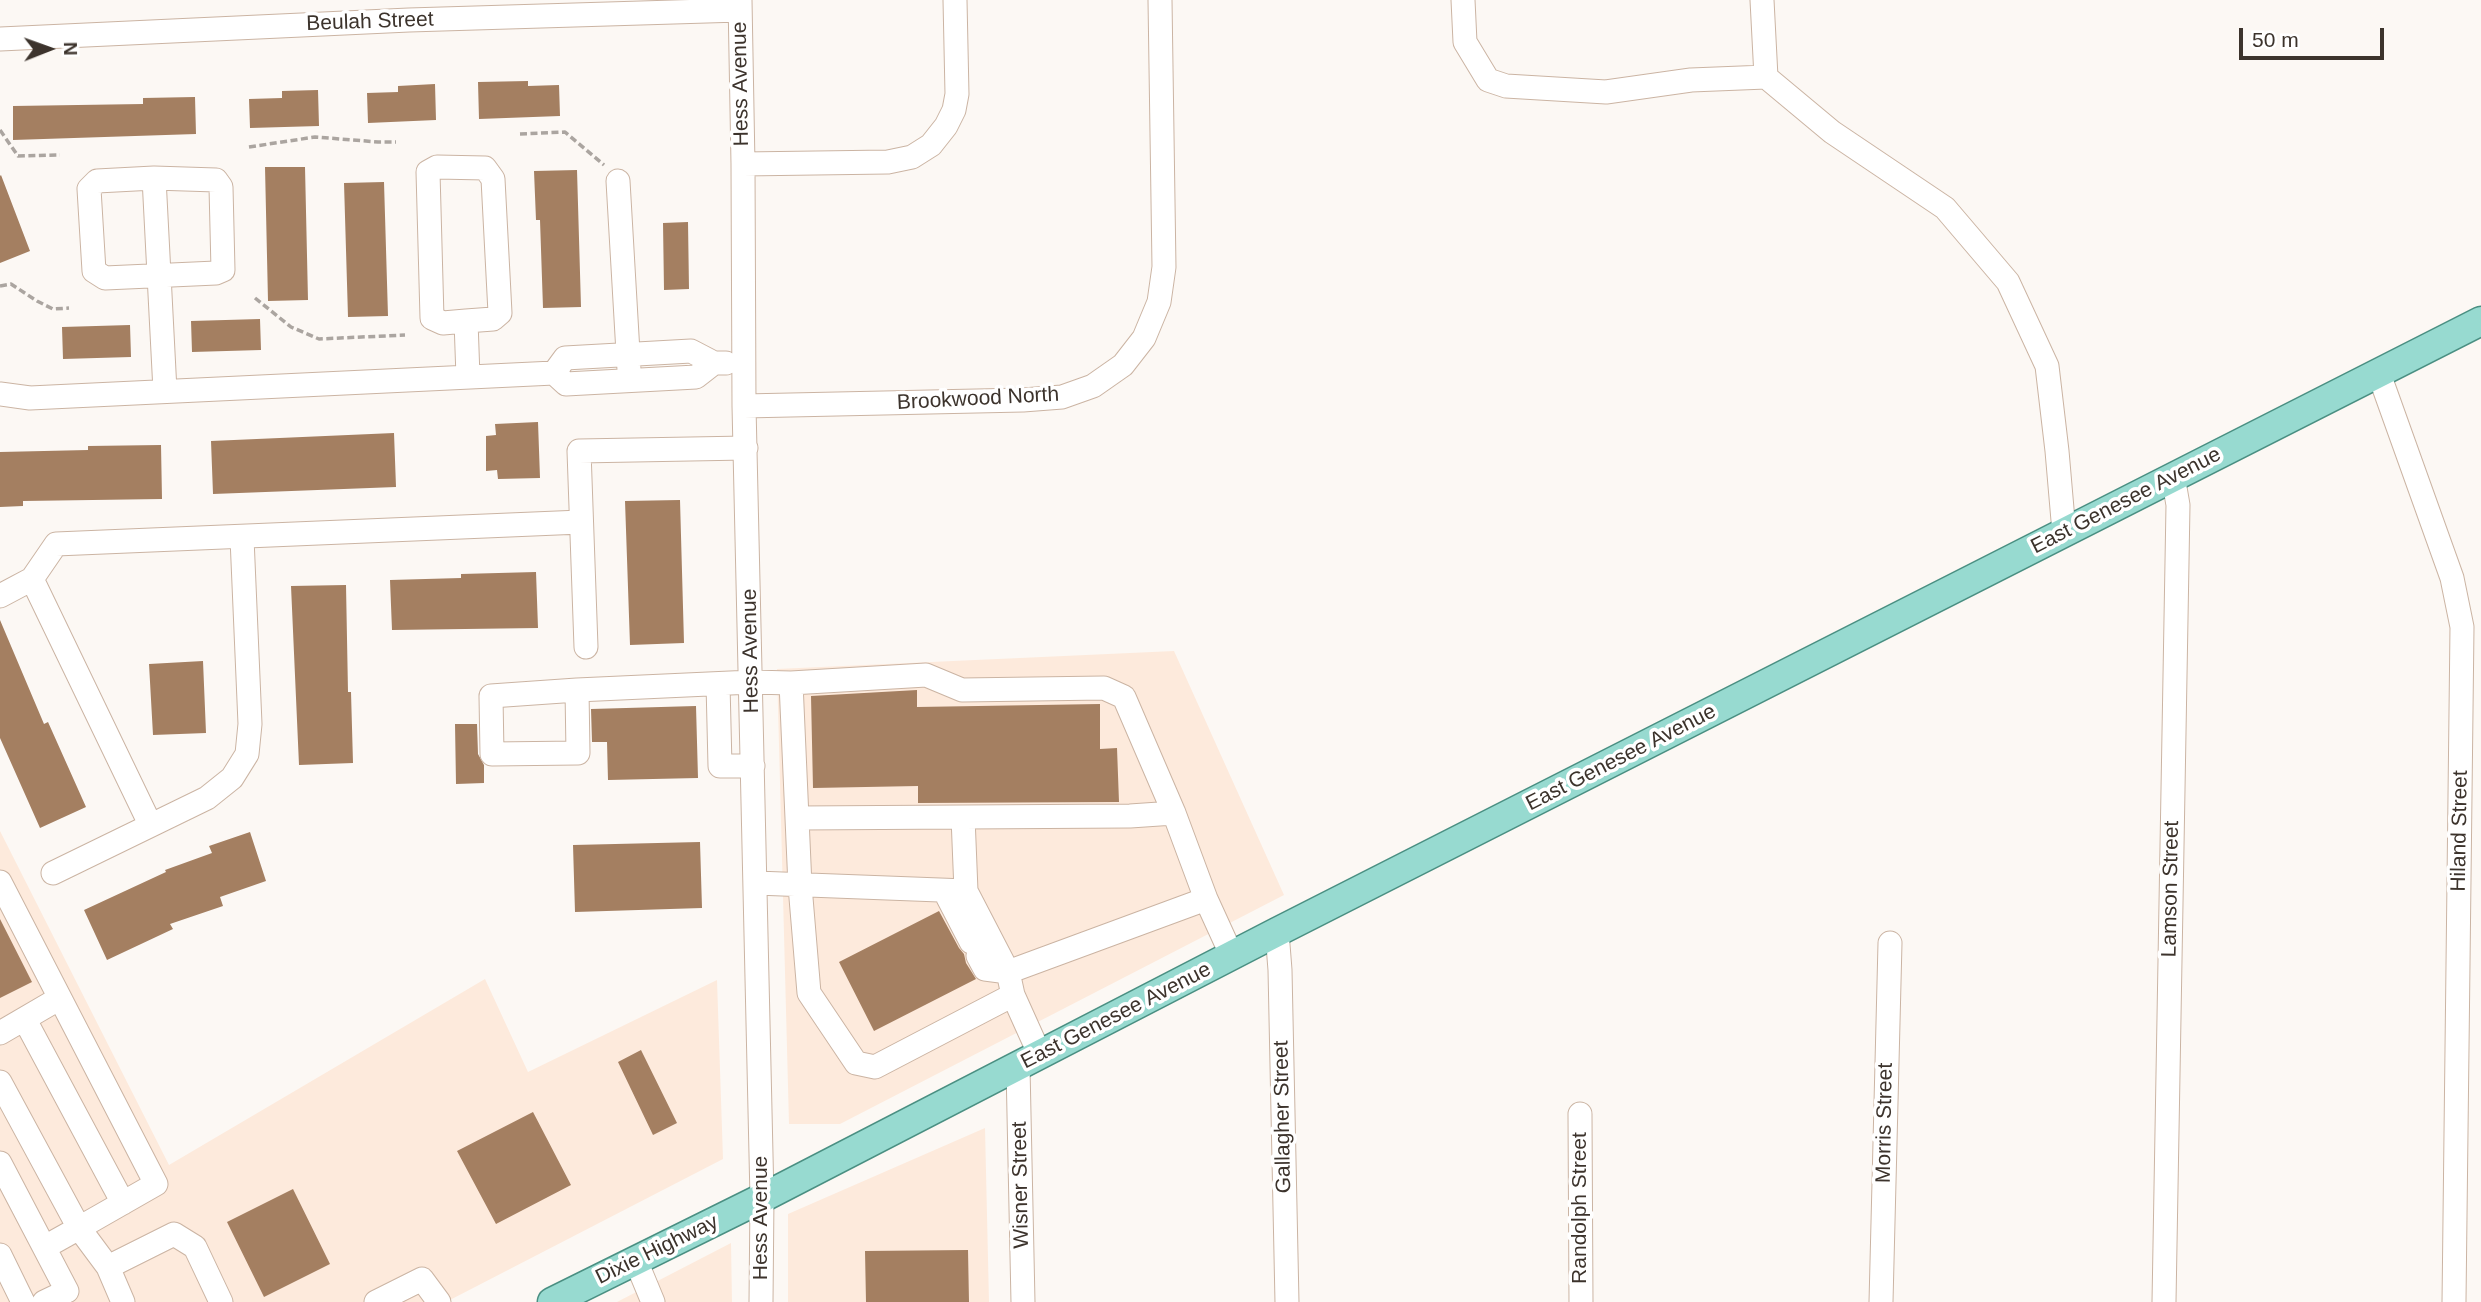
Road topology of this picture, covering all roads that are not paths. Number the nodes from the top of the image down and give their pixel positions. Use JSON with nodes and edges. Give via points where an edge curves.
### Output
{"nodes":[{"id":1,"x":955,"y":0,"type":"edge"},
{"id":2,"x":1160,"y":0,"type":"edge"},
{"id":3,"x":1463,"y":0,"type":"edge"},
{"id":4,"x":1762,"y":0,"type":"edge"},
{"id":5,"x":740,"y":5,"type":"edge"},
{"id":6,"x":0,"y":39,"type":"edge"},
{"id":7,"x":1766,"y":77,"type":"junction"},
{"id":8,"x":743,"y":164,"type":"junction"},
{"id":9,"x":612,"y":173,"type":"road end"},
{"id":10,"x":155,"y":178,"type":"junction"},
{"id":11,"x":159,"y":276,"type":"junction"},
{"id":12,"x":466,"y":321,"type":"junction"},
{"id":13,"x":2481,"y":321,"type":"edge"},
{"id":14,"x":628,"y":355,"type":"junction"},
{"id":15,"x":744,"y":362,"type":"junction"},
{"id":16,"x":714,"y":363,"type":"junction"},
{"id":17,"x":554,"y":373,"type":"junction"},
{"id":18,"x":2378,"y":374,"type":"junction"},
{"id":19,"x":468,"y":377,"type":"junction"},
{"id":20,"x":630,"y":381,"type":"junction"},
{"id":21,"x":165,"y":391,"type":"junction"},
{"id":22,"x":0,"y":394,"type":"edge"},
{"id":23,"x":744,"y":406,"type":"junction"},
{"id":24,"x":746,"y":448,"type":"junction"},
{"id":25,"x":2174,"y":476,"type":"junction"},
{"id":26,"x":581,"y":522,"type":"junction"},
{"id":27,"x":2064,"y":532,"type":"junction"},
{"id":28,"x":242,"y":538,"type":"junction"},
{"id":29,"x":32,"y":579,"type":"junction"},
{"id":30,"x":0,"y":596,"type":"edge"},
{"id":31,"x":586,"y":647,"type":"dead end"},
{"id":32,"x":752,"y":682,"type":"junction"},
{"id":33,"x":791,"y":683,"type":"junction"},
{"id":34,"x":718,"y":684,"type":"junction"},
{"id":35,"x":577,"y":690,"type":"junction"},
{"id":36,"x":753,"y":766,"type":"junction"},
{"id":37,"x":1174,"y":813,"type":"junction"},
{"id":38,"x":963,"y":817,"type":"junction"},
{"id":39,"x":799,"y":818,"type":"junction"},
{"id":40,"x":150,"y":824,"type":"junction"},
{"id":41,"x":2471,"y":834,"type":"edge"},
{"id":42,"x":53,"y":873,"type":"dead end"},
{"id":43,"x":0,"y":881,"type":"edge"},
{"id":44,"x":755,"y":883,"type":"junction"},
{"id":45,"x":800,"y":886,"type":"junction"},
{"id":46,"x":956,"y":891,"type":"junction"},
{"id":47,"x":1206,"y":899,"type":"junction"},
{"id":48,"x":1277,"y":932,"type":"junction"},
{"id":49,"x":1890,"y":943,"type":"dead end"},
{"id":50,"x":1232,"y":956,"type":"junction"},
{"id":51,"x":1008,"y":972,"type":"junction"},
{"id":52,"x":1013,"y":995,"type":"junction"},
{"id":53,"x":60,"y":998,"type":"junction"},
{"id":54,"x":25,"y":1020,"type":"junction"},
{"id":55,"x":0,"y":1032,"type":"edge"},
{"id":56,"x":1029,"y":1061,"type":"junction"},
{"id":57,"x":0,"y":1082,"type":"edge"},
{"id":58,"x":1580,"y":1114,"type":"dead end"},
{"id":59,"x":0,"y":1163,"type":"edge"},
{"id":60,"x":762,"y":1198,"type":"junction"},
{"id":61,"x":122,"y":1203,"type":"junction"},
{"id":62,"x":79,"y":1228,"type":"junction"},
{"id":63,"x":45,"y":1247,"type":"junction"},
{"id":64,"x":0,"y":1255,"type":"edge"},
{"id":65,"x":636,"y":1261,"type":"junction"},
{"id":66,"x":108,"y":1267,"type":"junction"},
{"id":67,"x":70,"y":1296,"type":"edge"},
{"id":68,"x":555,"y":1301,"type":"edge"},
{"id":69,"x":23,"y":1302,"type":"edge"},
{"id":70,"x":44,"y":1302,"type":"edge"},
{"id":71,"x":123,"y":1302,"type":"edge"},
{"id":72,"x":222,"y":1302,"type":"edge"},
{"id":73,"x":376,"y":1302,"type":"edge"},
{"id":74,"x":439,"y":1302,"type":"edge"},
{"id":75,"x":653,"y":1302,"type":"edge"},
{"id":76,"x":761,"y":1302,"type":"edge"},
{"id":77,"x":1023,"y":1302,"type":"edge"},
{"id":78,"x":1287,"y":1302,"type":"edge"},
{"id":79,"x":1580,"y":1302,"type":"edge"},
{"id":80,"x":1881,"y":1302,"type":"edge"},
{"id":81,"x":2164,"y":1302,"type":"edge"},
{"id":82,"x":2454,"y":1302,"type":"edge"}],
"edges":[{"from":1,"to":8,"type":"street","via":[[957,94],[946,126],[931,145],[912,157],[888,162]]},
{"from":2,"to":23,"type":"street","name":"Brookwood North","via":[[1164,267],[1159,302],[1144,338],[1123,365],[1093,386],[1062,397]]},
{"from":3,"to":7,"type":"street","via":[[1465,43],[1489,80],[1506,86],[1606,92],[1691,80]]},
{"from":4,"to":7,"type":"street"},
{"from":5,"to":6,"type":"street","name":"Beulah Street"},
{"from":5,"to":8,"type":"street","name":"Hess Avenue"},
{"from":7,"to":27,"type":"street","via":[[1832,132],[1944,208],[2008,282],[2047,366]]},
{"from":8,"to":15,"type":"street","name":"Hess Avenue"},
{"from":9,"to":14,"type":"street"},
{"from":10,"to":11,"type":"street"},
{"from":10,"to":11,"type":"street","via":[[216,180],[221,187],[223,270]]},
{"from":10,"to":11,"type":"street","via":[[97,181],[89,190],[94,271],[105,278]]},
{"from":11,"to":21,"type":"street"},
{"from":12,"to":12,"type":"street","via":[[493,319],[500,313],[493,179],[485,168],[436,167],[429,172],[432,318],[443,323]]},
{"from":12,"to":19,"type":"street"},
{"from":13,"to":18,"type":"main road","name":"East Genesee Avenue"},
{"from":14,"to":16,"type":"street","via":[[691,351]]},
{"from":14,"to":17,"type":"street","via":[[565,358]]},
{"from":14,"to":20,"type":"street"},
{"from":15,"to":16,"type":"street"},
{"from":15,"to":23,"type":"street","name":"Hess Avenue"},
{"from":16,"to":20,"type":"street","via":[[696,377]]},
{"from":17,"to":19,"type":"street"},
{"from":17,"to":20,"type":"street","via":[[566,384]]},
{"from":18,"to":25,"type":"main road","name":"East Genesee Avenue"},
{"from":18,"to":41,"type":"street","name":"Hiland Street","via":[[2452,578],[2462,627]]},
{"from":19,"to":21,"type":"street"},
{"from":21,"to":22,"type":"street","via":[[30,398]]},
{"from":23,"to":24,"type":"street","name":"Hess Avenue"},
{"from":24,"to":26,"type":"street","via":[[579,451]]},
{"from":24,"to":32,"type":"street","name":"Hess Avenue"},
{"from":25,"to":27,"type":"main road","name":"East Genesee Avenue"},
{"from":25,"to":81,"type":"street","name":"Lamson Street","via":[[2178,505]]},
{"from":26,"to":28,"type":"street"},
{"from":26,"to":31,"type":"street"},
{"from":27,"to":48,"type":"main road","name":"East Genesee Avenue"},
{"from":28,"to":29,"type":"street","via":[[56,544]]},
{"from":28,"to":40,"type":"street","via":[[250,724],[247,754],[232,778],[207,798]]},
{"from":29,"to":30,"type":"street"},
{"from":29,"to":40,"type":"street"},
{"from":32,"to":33,"type":"street"},
{"from":32,"to":34,"type":"street"},
{"from":32,"to":36,"type":"street","name":"Hess Avenue"},
{"from":33,"to":37,"type":"street","via":[[926,675],[962,690],[1104,688],[1124,697]]},
{"from":33,"to":39,"type":"street"},
{"from":34,"to":35,"type":"street"},
{"from":34,"to":36,"type":"street","via":[[720,766]]},
{"from":35,"to":35,"type":"street","via":[[491,696],[492,754],[578,753]]},
{"from":36,"to":44,"type":"street","name":"Hess Avenue"},
{"from":37,"to":38,"type":"street"},
{"from":37,"to":47,"type":"street"},
{"from":38,"to":39,"type":"street"},
{"from":38,"to":46,"type":"street"},
{"from":39,"to":45,"type":"street"},
{"from":40,"to":42,"type":"street"},
{"from":41,"to":82,"type":"street","name":"Hiland Street"},
{"from":43,"to":53,"type":"street"},
{"from":44,"to":45,"type":"street"},
{"from":44,"to":60,"type":"street","name":"Hess Avenue"},
{"from":45,"to":46,"type":"street"},
{"from":45,"to":52,"type":"street","via":[[808,993],[856,1063],[875,1067]]},
{"from":46,"to":51,"type":"street"},
{"from":46,"to":51,"type":"street","via":[[985,969]]},
{"from":47,"to":50,"type":"street"},
{"from":47,"to":51,"type":"street"},
{"from":48,"to":50,"type":"main road","name":"East Genesee Avenue"},
{"from":48,"to":78,"type":"street","name":"Gallagher Street"},
{"from":49,"to":80,"type":"street","name":"Morris Street"},
{"from":50,"to":56,"type":"main road","name":"East Genesee Avenue"},
{"from":51,"to":52,"type":"street"},
{"from":52,"to":56,"type":"street"},
{"from":53,"to":54,"type":"street"},
{"from":53,"to":61,"type":"street","via":[[156,1184]]},
{"from":54,"to":55,"type":"street"},
{"from":54,"to":61,"type":"street"},
{"from":56,"to":60,"type":"main road","name":"East Genesee Avenue"},
{"from":56,"to":77,"type":"street","name":"Wisner Street"},
{"from":57,"to":62,"type":"street"},
{"from":58,"to":79,"type":"street","name":"Randolph Street"},
{"from":59,"to":63,"type":"street"},
{"from":60,"to":65,"type":"main road","name":"Dixie Highway"},
{"from":60,"to":76,"type":"street","name":"Hess Avenue"},
{"from":61,"to":62,"type":"street"},
{"from":62,"to":63,"type":"street"},
{"from":62,"to":66,"type":"street"},
{"from":63,"to":67,"type":"street"},
{"from":64,"to":69,"type":"street"},
{"from":65,"to":68,"type":"main road","name":"Dixie Highway"},
{"from":65,"to":75,"type":"street"},
{"from":66,"to":71,"type":"street"},
{"from":66,"to":72,"type":"street","via":[[174,1234],[195,1247]]},
{"from":67,"to":70,"type":"street"},
{"from":73,"to":74,"type":"street","via":[[422,1279]]}]}
